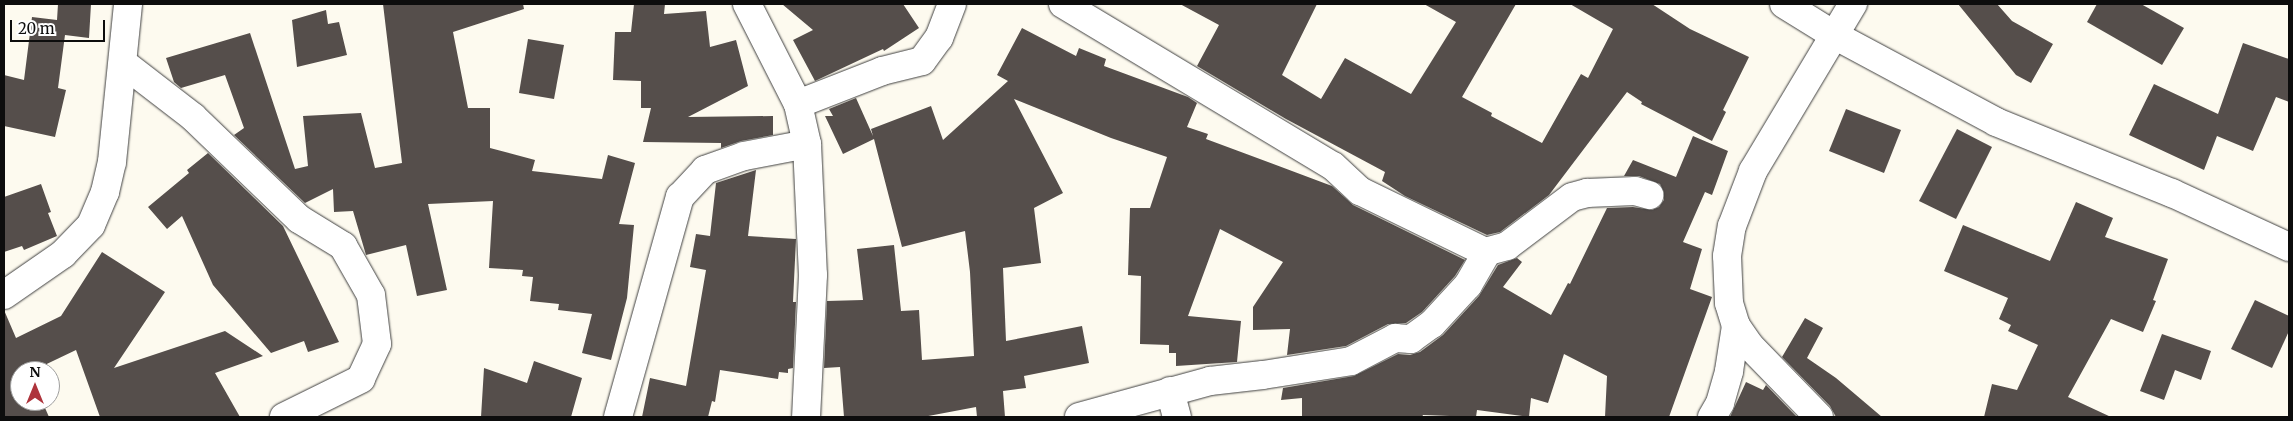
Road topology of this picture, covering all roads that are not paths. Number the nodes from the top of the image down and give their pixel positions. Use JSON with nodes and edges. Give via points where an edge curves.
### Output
{"nodes":[{"id":1,"x":128,"y":4,"type":"edge"},
{"id":2,"x":746,"y":4,"type":"edge"},
{"id":3,"x":952,"y":4,"type":"edge"},
{"id":4,"x":1064,"y":4,"type":"edge"},
{"id":5,"x":1784,"y":4,"type":"edge"},
{"id":6,"x":1853,"y":4,"type":"edge"},
{"id":7,"x":1834,"y":35,"type":"junction"},
{"id":8,"x":122,"y":63,"type":"junction"},
{"id":9,"x":798,"y":104,"type":"junction"},
{"id":10,"x":807,"y":144,"type":"junction"},
{"id":11,"x":1649,"y":195,"type":"dead end"},
{"id":12,"x":2289,"y":247,"type":"edge"},
{"id":13,"x":1488,"y":251,"type":"junction"},
{"id":14,"x":4,"y":295,"type":"edge"},
{"id":15,"x":1736,"y":326,"type":"junction"},
{"id":16,"x":1170,"y":391,"type":"junction"},
{"id":17,"x":1819,"y":414,"type":"edge"},
{"id":18,"x":284,"y":417,"type":"edge"},
{"id":19,"x":618,"y":417,"type":"edge"},
{"id":20,"x":806,"y":417,"type":"edge"},
{"id":21,"x":1079,"y":417,"type":"edge"},
{"id":22,"x":1177,"y":417,"type":"edge"},
{"id":23,"x":1712,"y":417,"type":"edge"}],
"edges":[{"from":1,"to":8,"type":"street"},
{"from":2,"to":9,"type":"street"},
{"from":3,"to":9,"type":"street","via":[[939,38],[922,61],[882,71]]},
{"from":4,"to":13,"type":"street","via":[[1333,166],[1360,191]]},
{"from":5,"to":7,"type":"street"},
{"from":6,"to":7,"type":"street"},
{"from":7,"to":12,"type":"street","via":[[1996,122],[2164,190]]},
{"from":7,"to":15,"type":"street","via":[[1753,171],[1738,208],[1727,256],[1729,303]]},
{"from":8,"to":14,"type":"street","via":[[112,162],[91,225],[63,254]]},
{"from":8,"to":18,"type":"street","via":[[193,117],[299,219],[343,246],[371,295],[377,344],[361,378]]},
{"from":9,"to":10,"type":"street"},
{"from":10,"to":19,"type":"street","via":[[744,156],[705,170],[680,197]]},
{"from":10,"to":20,"type":"street","via":[[813,275]]},
{"from":11,"to":13,"type":"street","via":[[1635,191],[1587,193],[1572,197],[1507,246]]},
{"from":13,"to":16,"type":"street","via":[[1468,285],[1432,324],[1411,338],[1395,338],[1352,361],[1210,381]]},
{"from":15,"to":17,"type":"street","via":[[1762,359]]},
{"from":15,"to":23,"type":"street","via":[[1729,371],[1720,403]]},
{"from":16,"to":21,"type":"street"},
{"from":16,"to":22,"type":"street"}]}
